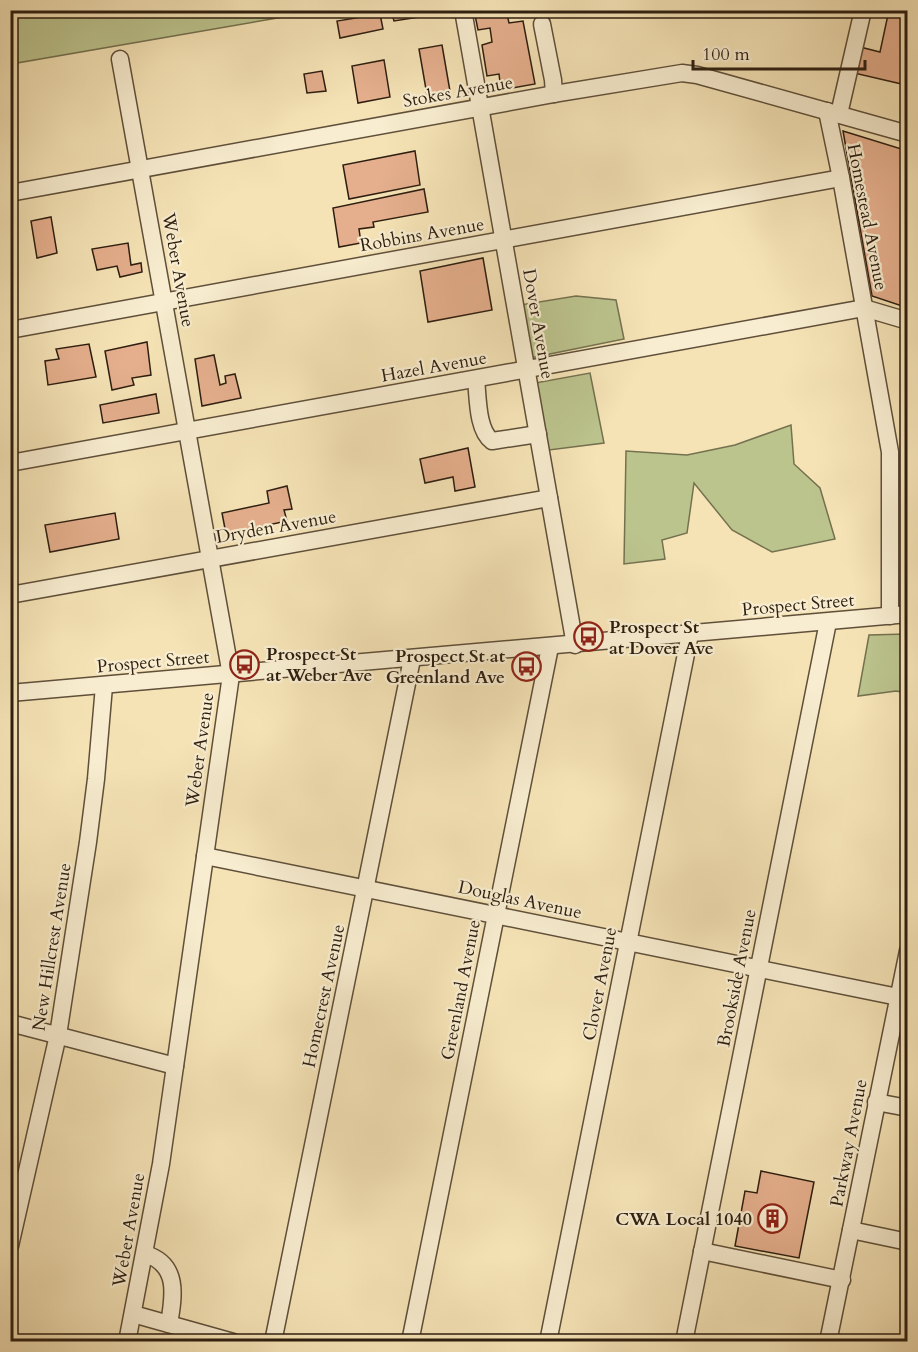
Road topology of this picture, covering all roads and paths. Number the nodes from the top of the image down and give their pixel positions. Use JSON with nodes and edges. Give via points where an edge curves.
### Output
{"nodes":[{"id":1,"x":463,"y":10,"type":"edge"},
{"id":2,"x":863,"y":10,"type":"edge"},
{"id":3,"x":542,"y":24,"type":"dead end"},
{"id":4,"x":120,"y":59,"type":"dead end"},
{"id":5,"x":554,"y":94,"type":"junction"},
{"id":6,"x":480,"y":108,"type":"junction"},
{"id":7,"x":833,"y":113,"type":"junction"},
{"id":8,"x":908,"y":134,"type":"edge"},
{"id":9,"x":140,"y":169,"type":"junction"},
{"id":10,"x":842,"y":178,"type":"junction"},
{"id":11,"x":10,"y":193,"type":"edge"},
{"id":12,"x":503,"y":240,"type":"junction"},
{"id":13,"x":164,"y":302,"type":"junction"},
{"id":14,"x":864,"y":308,"type":"junction"},
{"id":15,"x":908,"y":321,"type":"edge"},
{"id":16,"x":10,"y":330,"type":"edge"},
{"id":17,"x":526,"y":370,"type":"junction"},
{"id":18,"x":476,"y":379,"type":"junction"},
{"id":19,"x":187,"y":431,"type":"junction"},
{"id":20,"x":538,"y":434,"type":"junction"},
{"id":21,"x":10,"y":464,"type":"edge"},
{"id":22,"x":549,"y":498,"type":"junction"},
{"id":23,"x":210,"y":559,"type":"junction"},
{"id":24,"x":10,"y":595,"type":"edge"},
{"id":25,"x":908,"y":614,"type":"edge"},
{"id":26,"x":890,"y":616,"type":"junction"},
{"id":27,"x":828,"y":622,"type":"junction"},
{"id":28,"x":690,"y":634,"type":"junction"},
{"id":29,"x":574,"y":645,"type":"junction"},
{"id":30,"x":550,"y":647,"type":"junction"},
{"id":31,"x":412,"y":659,"type":"junction"},
{"id":32,"x":231,"y":675,"type":"junction"},
{"id":33,"x":104,"y":686,"type":"junction"},
{"id":34,"x":10,"y":693,"type":"edge"},
{"id":35,"x":205,"y":856,"type":"junction"},
{"id":36,"x":366,"y":888,"type":"junction"},
{"id":37,"x":496,"y":915,"type":"junction"},
{"id":38,"x":628,"y":942,"type":"junction"},
{"id":39,"x":908,"y":951,"type":"edge"},
{"id":40,"x":759,"y":968,"type":"junction"},
{"id":41,"x":898,"y":997,"type":"junction"},
{"id":42,"x":10,"y":1023,"type":"edge"},
{"id":43,"x":58,"y":1035,"type":"junction"},
{"id":44,"x":175,"y":1066,"type":"junction"},
{"id":45,"x":876,"y":1102,"type":"junction"},
{"id":46,"x":908,"y":1108,"type":"edge"},
{"id":47,"x":851,"y":1230,"type":"junction"},
{"id":48,"x":908,"y":1242,"type":"edge"},
{"id":49,"x":10,"y":1246,"type":"edge"},
{"id":50,"x":702,"y":1251,"type":"junction"},
{"id":51,"x":145,"y":1254,"type":"junction"},
{"id":52,"x":842,"y":1280,"type":"junction"},
{"id":53,"x":133,"y":1314,"type":"junction"},
{"id":54,"x":169,"y":1324,"type":"junction"},
{"id":55,"x":127,"y":1341,"type":"edge"},
{"id":56,"x":233,"y":1341,"type":"edge"},
{"id":57,"x":273,"y":1341,"type":"edge"},
{"id":58,"x":410,"y":1341,"type":"edge"},
{"id":59,"x":548,"y":1341,"type":"edge"},
{"id":60,"x":684,"y":1341,"type":"edge"},
{"id":61,"x":828,"y":1341,"type":"edge"}],
"edges":[{"from":1,"to":6,"type":"street","name":"Dover Avenue"},
{"from":2,"to":7,"type":"street"},
{"from":3,"to":5,"type":"street"},
{"from":4,"to":9,"type":"street","name":"Weber Avenue"},
{"from":5,"to":6,"type":"street","name":"Stokes Avenue"},
{"from":5,"to":7,"type":"street","name":"Stokes Avenue","via":[[682,73]]},
{"from":6,"to":9,"type":"street","name":"Stokes Avenue"},
{"from":6,"to":12,"type":"street","name":"Dover Avenue"},
{"from":7,"to":8,"type":"street","name":"Stokes Avenue"},
{"from":7,"to":10,"type":"street","name":"Homestead Avenue"},
{"from":9,"to":11,"type":"street","name":"Stokes Avenue"},
{"from":9,"to":13,"type":"street","name":"Weber Avenue"},
{"from":10,"to":12,"type":"street","name":"Robbins Avenue"},
{"from":10,"to":14,"type":"street","name":"Homestead Avenue"},
{"from":12,"to":13,"type":"street","name":"Robbins Avenue"},
{"from":12,"to":17,"type":"street","name":"Dover Avenue"},
{"from":13,"to":16,"type":"street","name":"Robbins Avenue"},
{"from":13,"to":19,"type":"street","name":"Weber Avenue"},
{"from":14,"to":15,"type":"street"},
{"from":14,"to":17,"type":"street","name":"Hazel Avenue"},
{"from":14,"to":26,"type":"street","name":"Homestead Avenue","via":[[890,452]]},
{"from":17,"to":18,"type":"street","name":"Hazel Avenue"},
{"from":17,"to":20,"type":"street","name":"Dover Avenue"},
{"from":18,"to":19,"type":"street","name":"Hazel Avenue"},
{"from":18,"to":20,"type":"street","via":[[486,436],[492,441]]},
{"from":19,"to":21,"type":"street","name":"Hazel Avenue"},
{"from":19,"to":23,"type":"street","name":"Weber Avenue"},
{"from":20,"to":22,"type":"street","name":"Dover Avenue"},
{"from":22,"to":23,"type":"street","name":"Dryden Avenue"},
{"from":22,"to":29,"type":"street","name":"Dover Avenue"},
{"from":23,"to":24,"type":"street","name":"Dryden Avenue"},
{"from":23,"to":32,"type":"street","name":"Weber Avenue"},
{"from":25,"to":26,"type":"street","name":"Prospect Street"},
{"from":26,"to":27,"type":"street","name":"Prospect Street"},
{"from":27,"to":28,"type":"street","name":"Prospect Street"},
{"from":27,"to":40,"type":"street","name":"Brookside Avenue"},
{"from":28,"to":29,"type":"street","name":"Prospect Street"},
{"from":28,"to":38,"type":"street","name":"Clover Avenue"},
{"from":29,"to":30,"type":"street","name":"Prospect Street"},
{"from":30,"to":31,"type":"street","name":"Prospect Street"},
{"from":30,"to":37,"type":"street","name":"Greenland Avenue"},
{"from":31,"to":32,"type":"street","name":"Prospect Street"},
{"from":31,"to":36,"type":"street","name":"Homecrest Avenue"},
{"from":32,"to":33,"type":"street","name":"Prospect Street"},
{"from":32,"to":35,"type":"street","name":"Weber Avenue"},
{"from":33,"to":34,"type":"street","name":"Prospect Street"},
{"from":33,"to":43,"type":"street","name":"New Hillcrest Avenue","via":[[88,842]]},
{"from":35,"to":36,"type":"street","name":"Douglas Avenue"},
{"from":35,"to":44,"type":"street","name":"Weber Avenue"},
{"from":36,"to":37,"type":"street","name":"Douglas Avenue"},
{"from":36,"to":57,"type":"street","name":"Homecrest Avenue"},
{"from":37,"to":38,"type":"street","name":"Douglas Avenue"},
{"from":37,"to":58,"type":"street","name":"Greenland Avenue"},
{"from":38,"to":40,"type":"street","name":"Douglas Avenue"},
{"from":38,"to":59,"type":"street","name":"Clover Avenue"},
{"from":39,"to":41,"type":"street","name":"Parkway Avenue"},
{"from":40,"to":41,"type":"street","name":"Douglas Avenue"},
{"from":40,"to":50,"type":"street","name":"Brookside Avenue"},
{"from":41,"to":45,"type":"street","name":"Parkway Avenue"},
{"from":42,"to":43,"type":"street"},
{"from":43,"to":44,"type":"street"},
{"from":43,"to":49,"type":"street","name":"New Hillcrest Avenue"},
{"from":44,"to":51,"type":"street","name":"Weber Avenue"},
{"from":45,"to":46,"type":"street"},
{"from":45,"to":47,"type":"street","name":"Parkway Avenue"},
{"from":47,"to":48,"type":"street"},
{"from":47,"to":52,"type":"street","name":"Parkway Avenue"},
{"from":50,"to":52,"type":"street"},
{"from":50,"to":60,"type":"street","name":"Brookside Avenue"},
{"from":51,"to":53,"type":"street","name":"Weber Avenue"},
{"from":51,"to":54,"type":"street","via":[[165,1264],[173,1284]]},
{"from":52,"to":61,"type":"street","name":"Parkway Avenue"},
{"from":53,"to":54,"type":"street"},
{"from":53,"to":55,"type":"street","name":"Weber Avenue"},
{"from":54,"to":56,"type":"street"}]}
